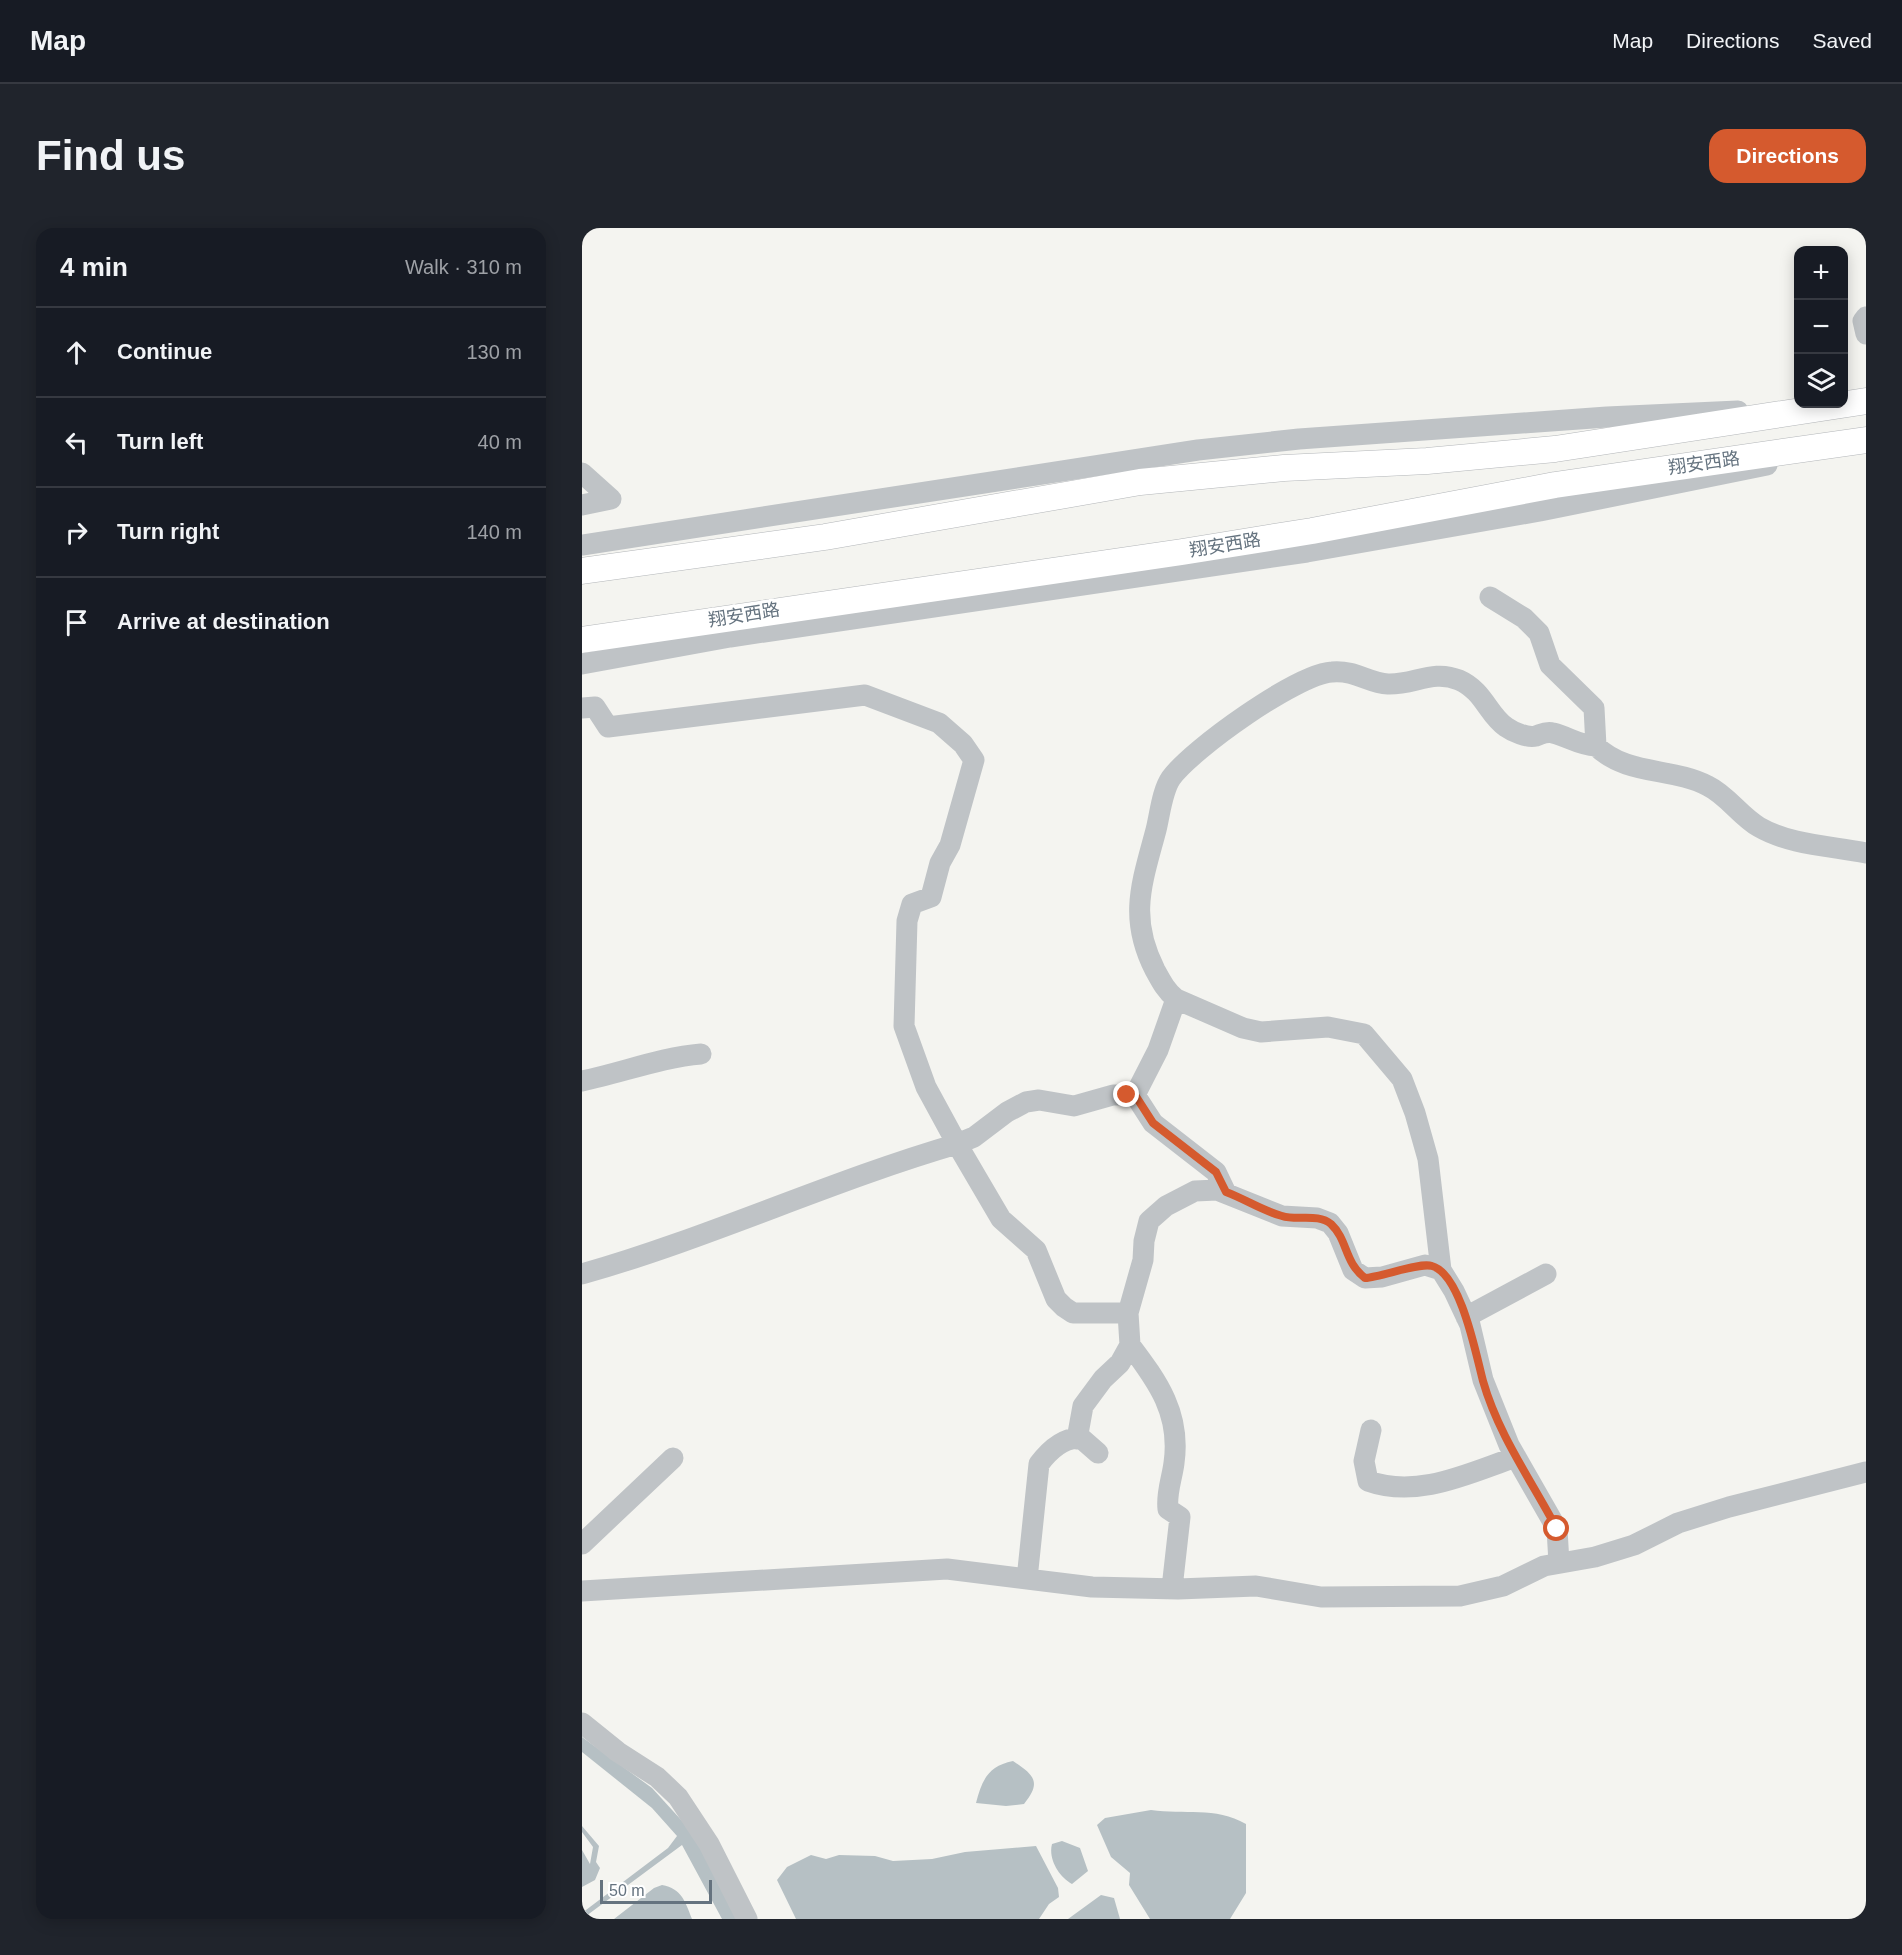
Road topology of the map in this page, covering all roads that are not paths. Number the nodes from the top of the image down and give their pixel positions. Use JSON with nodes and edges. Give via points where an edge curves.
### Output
{"nodes":[{"id":1,"x":1866,"y":317,"type":"edge"},
{"id":2,"x":1866,"y":334,"type":"edge"},
{"id":3,"x":1866,"y":401,"type":"edge"},
{"id":4,"x":1848,"y":404,"type":"edge"},
{"id":5,"x":1807,"y":408,"type":"edge"},
{"id":6,"x":1822,"y":408,"type":"edge"},
{"id":7,"x":1860,"y":441,"type":"edge"},
{"id":8,"x":582,"y":473,"type":"edge"},
{"id":9,"x":582,"y":505,"type":"edge"},
{"id":10,"x":582,"y":544,"type":"edge"},
{"id":11,"x":582,"y":571,"type":"edge"},
{"id":12,"x":1490,"y":597,"type":"dead end"},
{"id":13,"x":582,"y":639,"type":"edge"},
{"id":14,"x":582,"y":664,"type":"edge"},
{"id":15,"x":582,"y":708,"type":"edge"},
{"id":16,"x":1596,"y":746,"type":"junction"},
{"id":17,"x":1866,"y":853,"type":"edge"},
{"id":18,"x":1176,"y":999,"type":"junction"},
{"id":19,"x":701,"y":1054,"type":"dead end"},
{"id":20,"x":582,"y":1081,"type":"edge"},
{"id":21,"x":1135,"y":1095,"type":"junction"},
{"id":22,"x":957,"y":1144,"type":"junction"},
{"id":23,"x":1226,"y":1192,"type":"junction"},
{"id":24,"x":1441,"y":1270,"type":"junction"},
{"id":25,"x":582,"y":1274,"type":"edge"},
{"id":26,"x":1546,"y":1274,"type":"dead end"},
{"id":27,"x":1128,"y":1313,"type":"junction"},
{"id":28,"x":1466,"y":1317,"type":"junction"},
{"id":29,"x":1130,"y":1345,"type":"junction"},
{"id":30,"x":1371,"y":1430,"type":"dead end"},
{"id":31,"x":1077,"y":1439,"type":"junction"},
{"id":32,"x":1098,"y":1453,"type":"dead end"},
{"id":33,"x":1516,"y":1457,"type":"junction"},
{"id":34,"x":673,"y":1458,"type":"dead end"},
{"id":35,"x":1866,"y":1472,"type":"edge"},
{"id":36,"x":582,"y":1544,"type":"edge"},
{"id":37,"x":1559,"y":1563,"type":"junction"},
{"id":38,"x":1027,"y":1579,"type":"junction"},
{"id":39,"x":1172,"y":1588,"type":"junction"},
{"id":40,"x":582,"y":1591,"type":"edge"},
{"id":41,"x":582,"y":1723,"type":"edge"},
{"id":42,"x":747,"y":1919,"type":"edge"}],
"edges":[{"from":1,"to":2,"type":"street"},
{"from":3,"to":4,"type":"main road","name":"翔安西路"},
{"from":5,"to":10,"type":"street","via":[[1607,417],[1198,450]]},
{"from":6,"to":11,"type":"main road","name":"翔安西路","via":[[1555,449],[1140,482],[825,537]]},
{"from":7,"to":13,"type":"main road","name":"翔安西路","via":[[1555,485],[1193,550]]},
{"from":7,"to":14,"type":"street","via":[[1715,477],[1307,552],[729,637]]},
{"from":8,"to":9,"type":"street","via":[[611,499]]},
{"from":12,"to":16,"type":"street","via":[[1524,618],[1539,633],[1550,665],[1594,708]]},
{"from":15,"to":22,"type":"street","via":[[595,707],[608,727],[865,695],[948,722],[974,760],[931,897],[912,904],[907,921],[904,1026],[926,1087]]},
{"from":16,"to":17,"type":"street","via":[[1623,764],[1708,786],[1758,826],[1786,839]]},
{"from":16,"to":18,"type":"street","via":[[1554,733],[1519,734],[1504,726],[1473,687],[1441,674],[1387,684],[1352,671],[1328,672],[1284,692],[1208,740],[1169,780],[1144,878],[1139,930],[1160,979]]},
{"from":18,"to":21,"type":"street","via":[[1158,1050]]},
{"from":18,"to":24,"type":"street","via":[[1261,1032],[1328,1027],[1364,1034],[1402,1079],[1415,1113],[1428,1159]]},
{"from":19,"to":20,"type":"street"},
{"from":21,"to":22,"type":"street","via":[[1113,1095],[1074,1106],[1039,1100],[1026,1102]]},
{"from":21,"to":23,"type":"street","via":[[1153,1123],[1216,1172]]},
{"from":22,"to":25,"type":"street"},
{"from":22,"to":27,"type":"street","via":[[1001,1219],[1036,1250],[1056,1299],[1064,1307],[1072,1313]]},
{"from":23,"to":24,"type":"street","via":[[1282,1216],[1317,1218],[1330,1223],[1353,1270],[1365,1278],[1425,1265]]},
{"from":23,"to":27,"type":"street","via":[[1195,1191],[1166,1206],[1149,1221]]},
{"from":24,"to":28,"type":"street"},
{"from":26,"to":28,"type":"street"},
{"from":27,"to":29,"type":"street"},
{"from":28,"to":33,"type":"street","via":[[1489,1399]]},
{"from":29,"to":31,"type":"street","via":[[1120,1363],[1103,1378],[1083,1406]]},
{"from":29,"to":39,"type":"street","via":[[1157,1380],[1175,1433],[1167,1499],[1168,1509],[1180,1517]]},
{"from":30,"to":33,"type":"street","via":[[1364,1470],[1368,1481],[1380,1485],[1402,1489],[1421,1486]]},
{"from":31,"to":32,"type":"street","via":[[1090,1444]]},
{"from":31,"to":38,"type":"street","via":[[1048,1452],[1039,1464]]},
{"from":33,"to":37,"type":"street","via":[[1557,1529]]},
{"from":34,"to":36,"type":"street"},
{"from":35,"to":37,"type":"street","via":[[1729,1507],[1678,1523],[1634,1545]]},
{"from":37,"to":39,"type":"street","via":[[1503,1586],[1460,1596],[1321,1597],[1256,1586]]},
{"from":38,"to":39,"type":"street","via":[[1092,1587]]},
{"from":38,"to":40,"type":"street","via":[[947,1569]]},
{"from":41,"to":42,"type":"street","via":[[657,1777],[678,1797],[709,1844]]}]}
